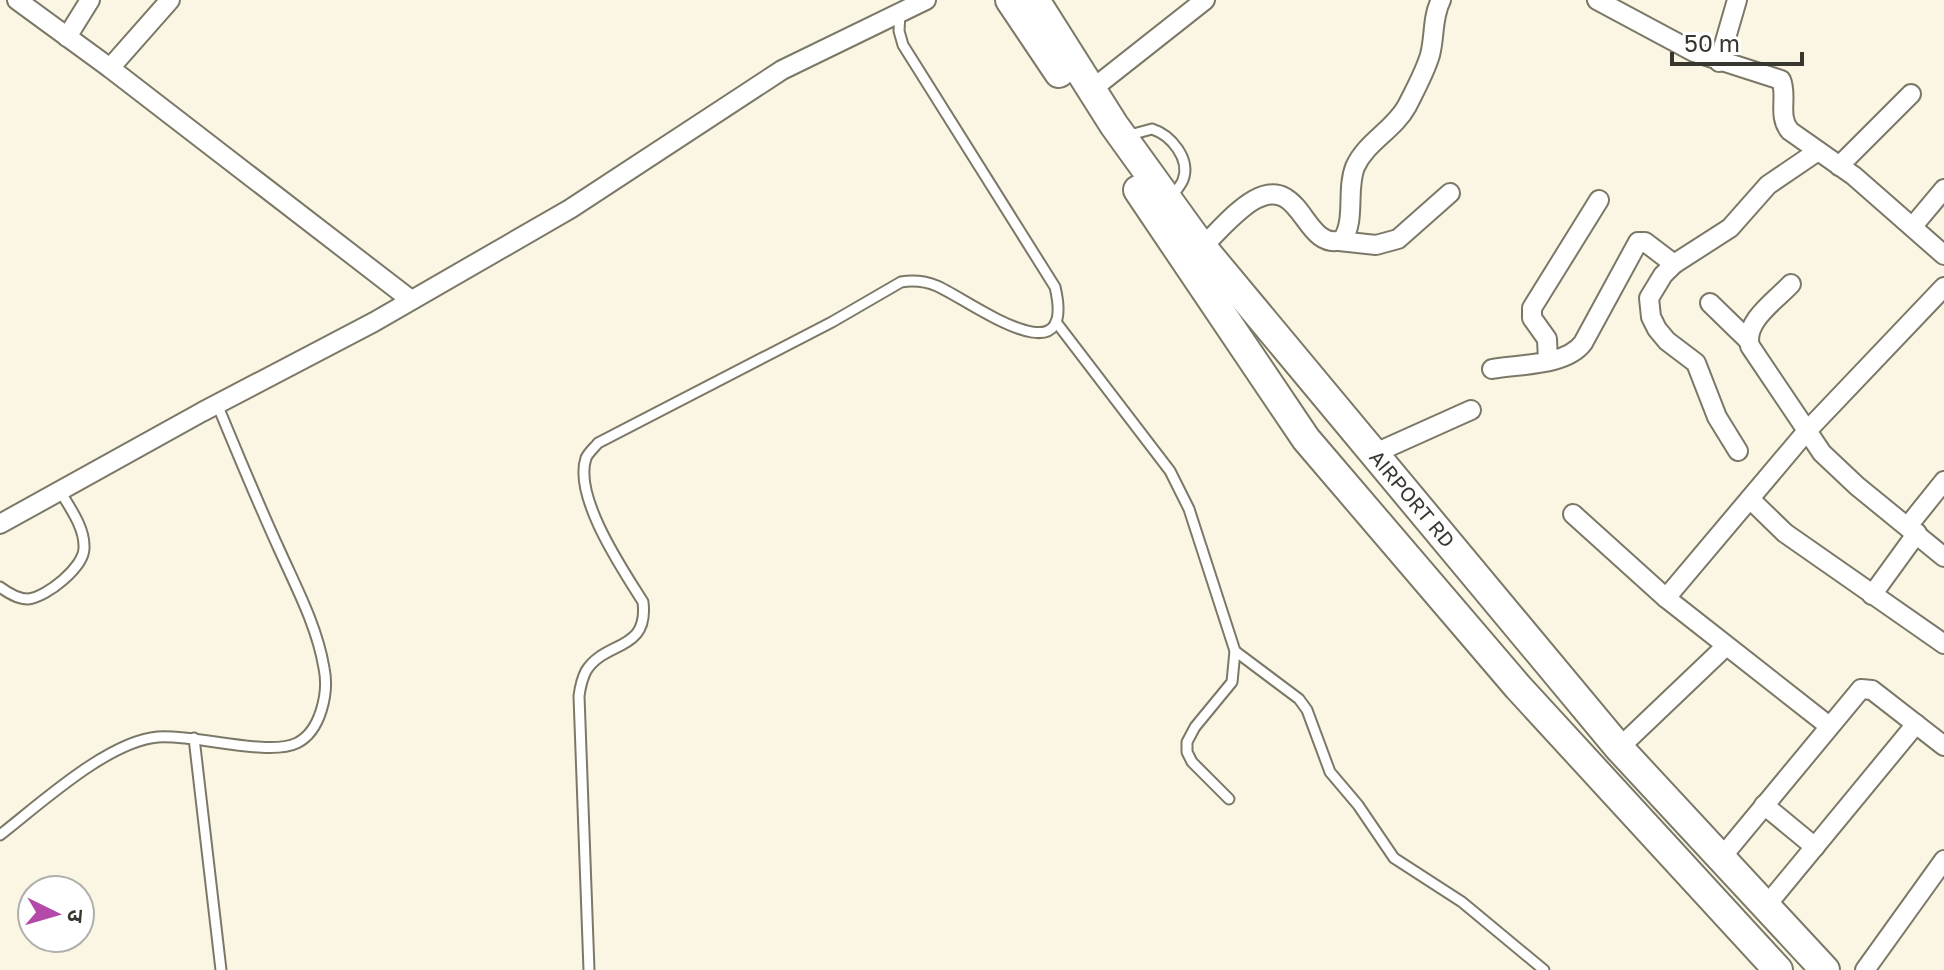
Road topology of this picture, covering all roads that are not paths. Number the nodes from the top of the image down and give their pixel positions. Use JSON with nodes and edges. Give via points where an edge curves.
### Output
{"nodes":[{"id":1,"x":17,"y":0,"type":"edge"},
{"id":2,"x":90,"y":0,"type":"edge"},
{"id":3,"x":170,"y":0,"type":"edge"},
{"id":4,"x":926,"y":0,"type":"edge"},
{"id":5,"x":1010,"y":0,"type":"edge"},
{"id":6,"x":1035,"y":0,"type":"edge"},
{"id":7,"x":1205,"y":0,"type":"edge"},
{"id":8,"x":1441,"y":0,"type":"edge"},
{"id":9,"x":1597,"y":0,"type":"edge"},
{"id":10,"x":1737,"y":0,"type":"edge"},
{"id":11,"x":900,"y":13,"type":"junction"},
{"id":12,"x":67,"y":37,"type":"junction"},
{"id":13,"x":1719,"y":62,"type":"junction"},
{"id":14,"x":110,"y":68,"type":"junction"},
{"id":15,"x":1091,"y":90,"type":"junction"},
{"id":16,"x":1911,"y":94,"type":"dead end"},
{"id":17,"x":1122,"y":137,"type":"junction"},
{"id":18,"x":1818,"y":151,"type":"junction"},
{"id":19,"x":1839,"y":166,"type":"junction"},
{"id":20,"x":1944,"y":189,"type":"edge"},
{"id":21,"x":1450,"y":193,"type":"dead end"},
{"id":22,"x":1599,"y":200,"type":"dead end"},
{"id":23,"x":1168,"y":201,"type":"junction"},
{"id":24,"x":1913,"y":226,"type":"junction"},
{"id":25,"x":1339,"y":241,"type":"junction"},
{"id":26,"x":1202,"y":247,"type":"junction"},
{"id":27,"x":1944,"y":255,"type":"edge"},
{"id":28,"x":1674,"y":264,"type":"junction"},
{"id":29,"x":1791,"y":284,"type":"dead end"},
{"id":30,"x":1944,"y":287,"type":"edge"},
{"id":31,"x":411,"y":300,"type":"junction"},
{"id":32,"x":1710,"y":303,"type":"dead end"},
{"id":33,"x":1056,"y":322,"type":"junction"},
{"id":34,"x":1748,"y":340,"type":"junction"},
{"id":35,"x":1548,"y":361,"type":"junction"},
{"id":36,"x":1492,"y":369,"type":"dead end"},
{"id":37,"x":217,"y":404,"type":"junction"},
{"id":38,"x":1471,"y":410,"type":"dead end"},
{"id":39,"x":1806,"y":432,"type":"junction"},
{"id":40,"x":1738,"y":451,"type":"dead end"},
{"id":41,"x":1373,"y":454,"type":"junction"},
{"id":42,"x":1944,"y":481,"type":"edge"},
{"id":43,"x":60,"y":491,"type":"junction"},
{"id":44,"x":1750,"y":499,"type":"junction"},
{"id":45,"x":1573,"y":514,"type":"dead end"},
{"id":46,"x":0,"y":524,"type":"edge"},
{"id":47,"x":1912,"y":529,"type":"junction"},
{"id":48,"x":1944,"y":557,"type":"edge"},
{"id":49,"x":0,"y":587,"type":"edge"},
{"id":50,"x":1872,"y":595,"type":"junction"},
{"id":51,"x":1666,"y":598,"type":"junction"},
{"id":52,"x":1944,"y":644,"type":"edge"},
{"id":53,"x":1725,"y":647,"type":"junction"},
{"id":54,"x":1235,"y":651,"type":"junction"},
{"id":55,"x":1916,"y":724,"type":"junction"},
{"id":56,"x":1829,"y":726,"type":"junction"},
{"id":57,"x":194,"y":738,"type":"junction"},
{"id":58,"x":1944,"y":746,"type":"edge"},
{"id":59,"x":1619,"y":748,"type":"junction"},
{"id":60,"x":1229,"y":799,"type":"dead end"},
{"id":61,"x":1764,"y":805,"type":"junction"},
{"id":62,"x":0,"y":835,"type":"edge"},
{"id":63,"x":1815,"y":847,"type":"junction"},
{"id":64,"x":1721,"y":858,"type":"junction"},
{"id":65,"x":1944,"y":860,"type":"edge"},
{"id":66,"x":1766,"y":906,"type":"junction"},
{"id":67,"x":221,"y":970,"type":"edge"},
{"id":68,"x":589,"y":970,"type":"edge"},
{"id":69,"x":1544,"y":970,"type":"edge"},
{"id":70,"x":1778,"y":970,"type":"edge"},
{"id":71,"x":1825,"y":970,"type":"edge"},
{"id":72,"x":1865,"y":970,"type":"edge"}],
"edges":[{"from":1,"to":12,"type":"street"},
{"from":2,"to":12,"type":"street"},
{"from":3,"to":14,"type":"street"},
{"from":4,"to":11,"type":"street"},
{"from":5,"to":70,"type":"main road","via":[[1306,439],[1518,687]]},
{"from":6,"to":15,"type":"main road","name":"AIRPORT RD"},
{"from":7,"to":15,"type":"street"},
{"from":8,"to":25,"type":"street","via":[[1429,56],[1410,101],[1355,169],[1347,230]]},
{"from":9,"to":13,"type":"street"},
{"from":10,"to":13,"type":"street"},
{"from":11,"to":31,"type":"street","via":[[782,70],[570,209]]},
{"from":11,"to":33,"type":"lane","via":[[903,45],[1055,287]]},
{"from":12,"to":14,"type":"street"},
{"from":13,"to":18,"type":"street","via":[[1782,81],[1785,125]]},
{"from":14,"to":31,"type":"street"},
{"from":15,"to":17,"type":"main road","name":"AIRPORT RD"},
{"from":16,"to":19,"type":"street"},
{"from":17,"to":23,"type":"main road","name":"AIRPORT RD"},
{"from":17,"to":23,"type":"lane","via":[[1152,129],[1178,150],[1185,163],[1183,180]]},
{"from":18,"to":19,"type":"street"},
{"from":18,"to":28,"type":"street","via":[[1768,185],[1730,228]]},
{"from":19,"to":24,"type":"street"},
{"from":20,"to":24,"type":"street"},
{"from":21,"to":25,"type":"street","via":[[1398,239],[1376,245]]},
{"from":22,"to":35,"type":"street","via":[[1532,308],[1532,318],[1547,339]]},
{"from":23,"to":26,"type":"main road","name":"AIRPORT RD"},
{"from":24,"to":27,"type":"street"},
{"from":25,"to":26,"type":"street","via":[[1323,240],[1292,202],[1276,194],[1256,199]]},
{"from":26,"to":41,"type":"main road","name":"AIRPORT RD"},
{"from":28,"to":35,"type":"street","via":[[1638,242],[1578,349]]},
{"from":28,"to":40,"type":"street","via":[[1649,298],[1651,317],[1667,341],[1696,363],[1717,417]]},
{"from":29,"to":34,"type":"street","via":[[1754,322]]},
{"from":30,"to":39,"type":"street"},
{"from":31,"to":37,"type":"street"},
{"from":32,"to":34,"type":"street"},
{"from":33,"to":54,"type":"lane","via":[[1170,471],[1189,509]]},
{"from":33,"to":68,"type":"lane","via":[[1043,332],[1023,329],[1000,323],[935,285],[901,282],[598,443],[586,457],[588,502],[643,602],[644,613],[633,638],[586,670],[579,696]]},
{"from":34,"to":39,"type":"street"},
{"from":35,"to":36,"type":"street"},
{"from":37,"to":43,"type":"street"},
{"from":37,"to":57,"type":"lane","via":[[311,622],[325,669],[325,690],[315,726],[298,743],[273,748]]},
{"from":38,"to":41,"type":"street"},
{"from":39,"to":44,"type":"street"},
{"from":39,"to":47,"type":"street","via":[[1835,466]]},
{"from":41,"to":59,"type":"main road","name":"AIRPORT RD"},
{"from":42,"to":47,"type":"street"},
{"from":43,"to":46,"type":"street"},
{"from":43,"to":49,"type":"lane","via":[[84,538],[81,562],[39,596],[29,599]]},
{"from":44,"to":50,"type":"street","via":[[1785,533]]},
{"from":44,"to":51,"type":"street"},
{"from":45,"to":51,"type":"street"},
{"from":47,"to":48,"type":"street"},
{"from":47,"to":50,"type":"street"},
{"from":50,"to":52,"type":"street"},
{"from":51,"to":53,"type":"street"},
{"from":53,"to":56,"type":"street"},
{"from":53,"to":59,"type":"street"},
{"from":54,"to":60,"type":"lane","via":[[1232,682],[1187,742],[1192,762]]},
{"from":54,"to":69,"type":"lane","via":[[1299,699],[1330,772],[1394,858],[1462,902]]},
{"from":55,"to":56,"type":"street","via":[[1865,688]]},
{"from":55,"to":58,"type":"street"},
{"from":55,"to":63,"type":"street"},
{"from":56,"to":61,"type":"street"},
{"from":57,"to":62,"type":"lane","via":[[156,737],[132,744],[96,762]]},
{"from":57,"to":67,"type":"lane"},
{"from":59,"to":64,"type":"main road","name":"AIRPORT RD"},
{"from":61,"to":63,"type":"street"},
{"from":61,"to":64,"type":"street"},
{"from":63,"to":66,"type":"street"},
{"from":64,"to":66,"type":"main road","name":"AIRPORT RD"},
{"from":65,"to":72,"type":"street"},
{"from":66,"to":71,"type":"main road","name":"AIRPORT RD"}]}
